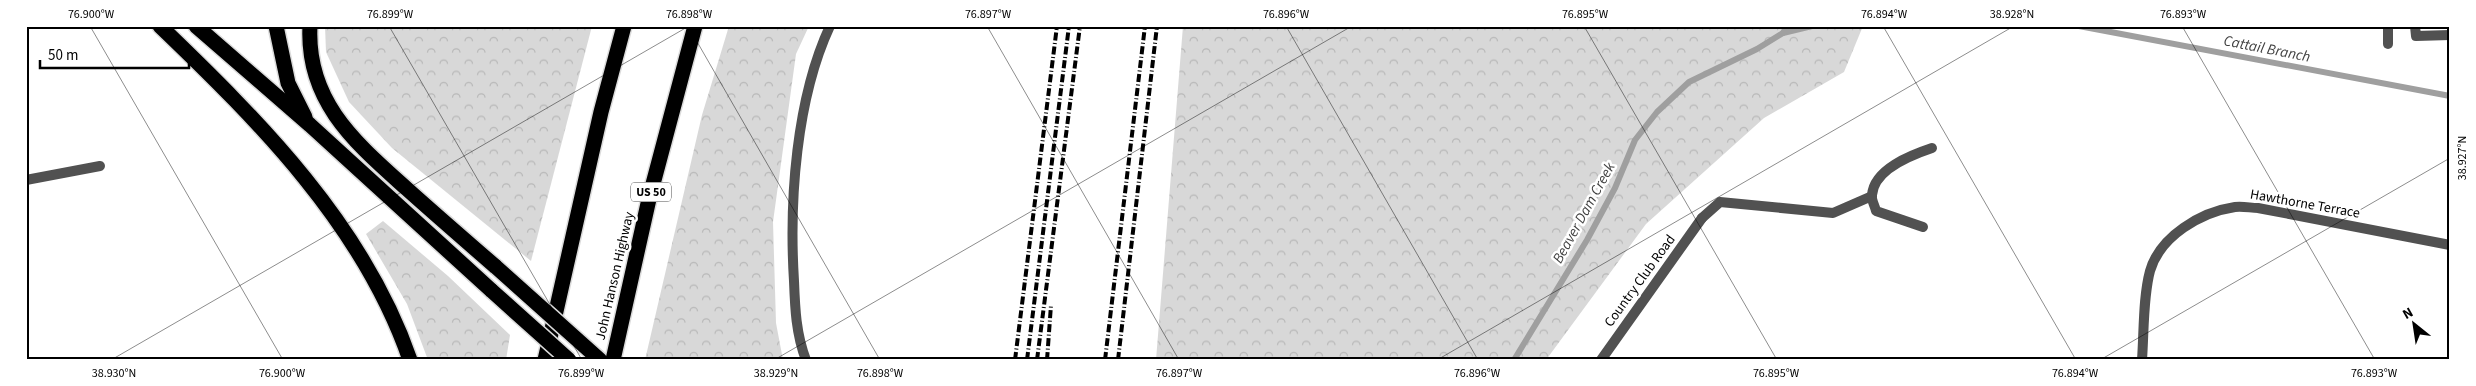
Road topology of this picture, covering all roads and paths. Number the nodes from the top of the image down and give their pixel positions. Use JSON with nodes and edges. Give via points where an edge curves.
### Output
{"nodes":[{"id":1,"x":160,"y":26,"type":"edge"},
{"id":2,"x":196,"y":26,"type":"edge"},
{"id":3,"x":276,"y":26,"type":"edge"},
{"id":4,"x":310,"y":26,"type":"edge"},
{"id":5,"x":624,"y":26,"type":"edge"},
{"id":6,"x":695,"y":26,"type":"edge"},
{"id":7,"x":830,"y":26,"type":"edge"},
{"id":8,"x":2388,"y":26,"type":"edge"},
{"id":9,"x":2415,"y":26,"type":"edge"},
{"id":10,"x":2450,"y":35,"type":"edge"},
{"id":11,"x":2388,"y":44,"type":"dead end"},
{"id":12,"x":310,"y":125,"type":"junction"},
{"id":13,"x":1932,"y":148,"type":"dead end"},
{"id":14,"x":100,"y":166,"type":"dead end"},
{"id":15,"x":26,"y":180,"type":"edge"},
{"id":16,"x":1872,"y":196,"type":"junction"},
{"id":17,"x":1923,"y":227,"type":"dead end"},
{"id":18,"x":2450,"y":245,"type":"edge"},
{"id":19,"x":1602,"y":358,"type":"edge"},
{"id":20,"x":410,"y":360,"type":"edge"},
{"id":21,"x":544,"y":360,"type":"edge"},
{"id":22,"x":569,"y":360,"type":"edge"},
{"id":23,"x":600,"y":360,"type":"edge"},
{"id":24,"x":613,"y":360,"type":"edge"},
{"id":25,"x":806,"y":360,"type":"edge"},
{"id":26,"x":1614,"y":360,"type":"edge"},
{"id":27,"x":2142,"y":360,"type":"edge"}],
"edges":[{"from":1,"to":20,"type":"highway","via":[[269,137],[336,219],[388,304]]},
{"from":2,"to":12,"type":"highway"},
{"from":3,"to":12,"type":"highway","via":[[288,83]]},
{"from":4,"to":23,"type":"highway","bridge":true,"via":[[313,66],[338,122],[375,160]]},
{"from":5,"to":21,"type":"highway"},
{"from":6,"to":24,"type":"highway","name":"John Hanson Highway","number":"US 50","via":[[649,199]]},
{"from":7,"to":25,"type":"street","via":[[813,69],[804,105],[793,212],[795,306]]},
{"from":8,"to":11,"type":"street"},
{"from":9,"to":10,"type":"street","via":[[2416,36]]},
{"from":12,"to":22,"type":"highway","bridge":true},
{"from":13,"to":16,"type":"street","via":[[1908,156],[1879,177]]},
{"from":14,"to":15,"type":"street"},
{"from":16,"to":17,"type":"street","via":[[1876,211]]},
{"from":16,"to":19,"type":"street","name":"Country Club Road","via":[[1833,213],[1720,202],[1702,218]]},
{"from":18,"to":27,"type":"street","name":"Hawthorne Terrace","via":[[2258,208],[2237,207],[2212,212],[2190,223],[2157,255],[2150,271]]},
{"from":19,"to":26,"type":"street"}]}
